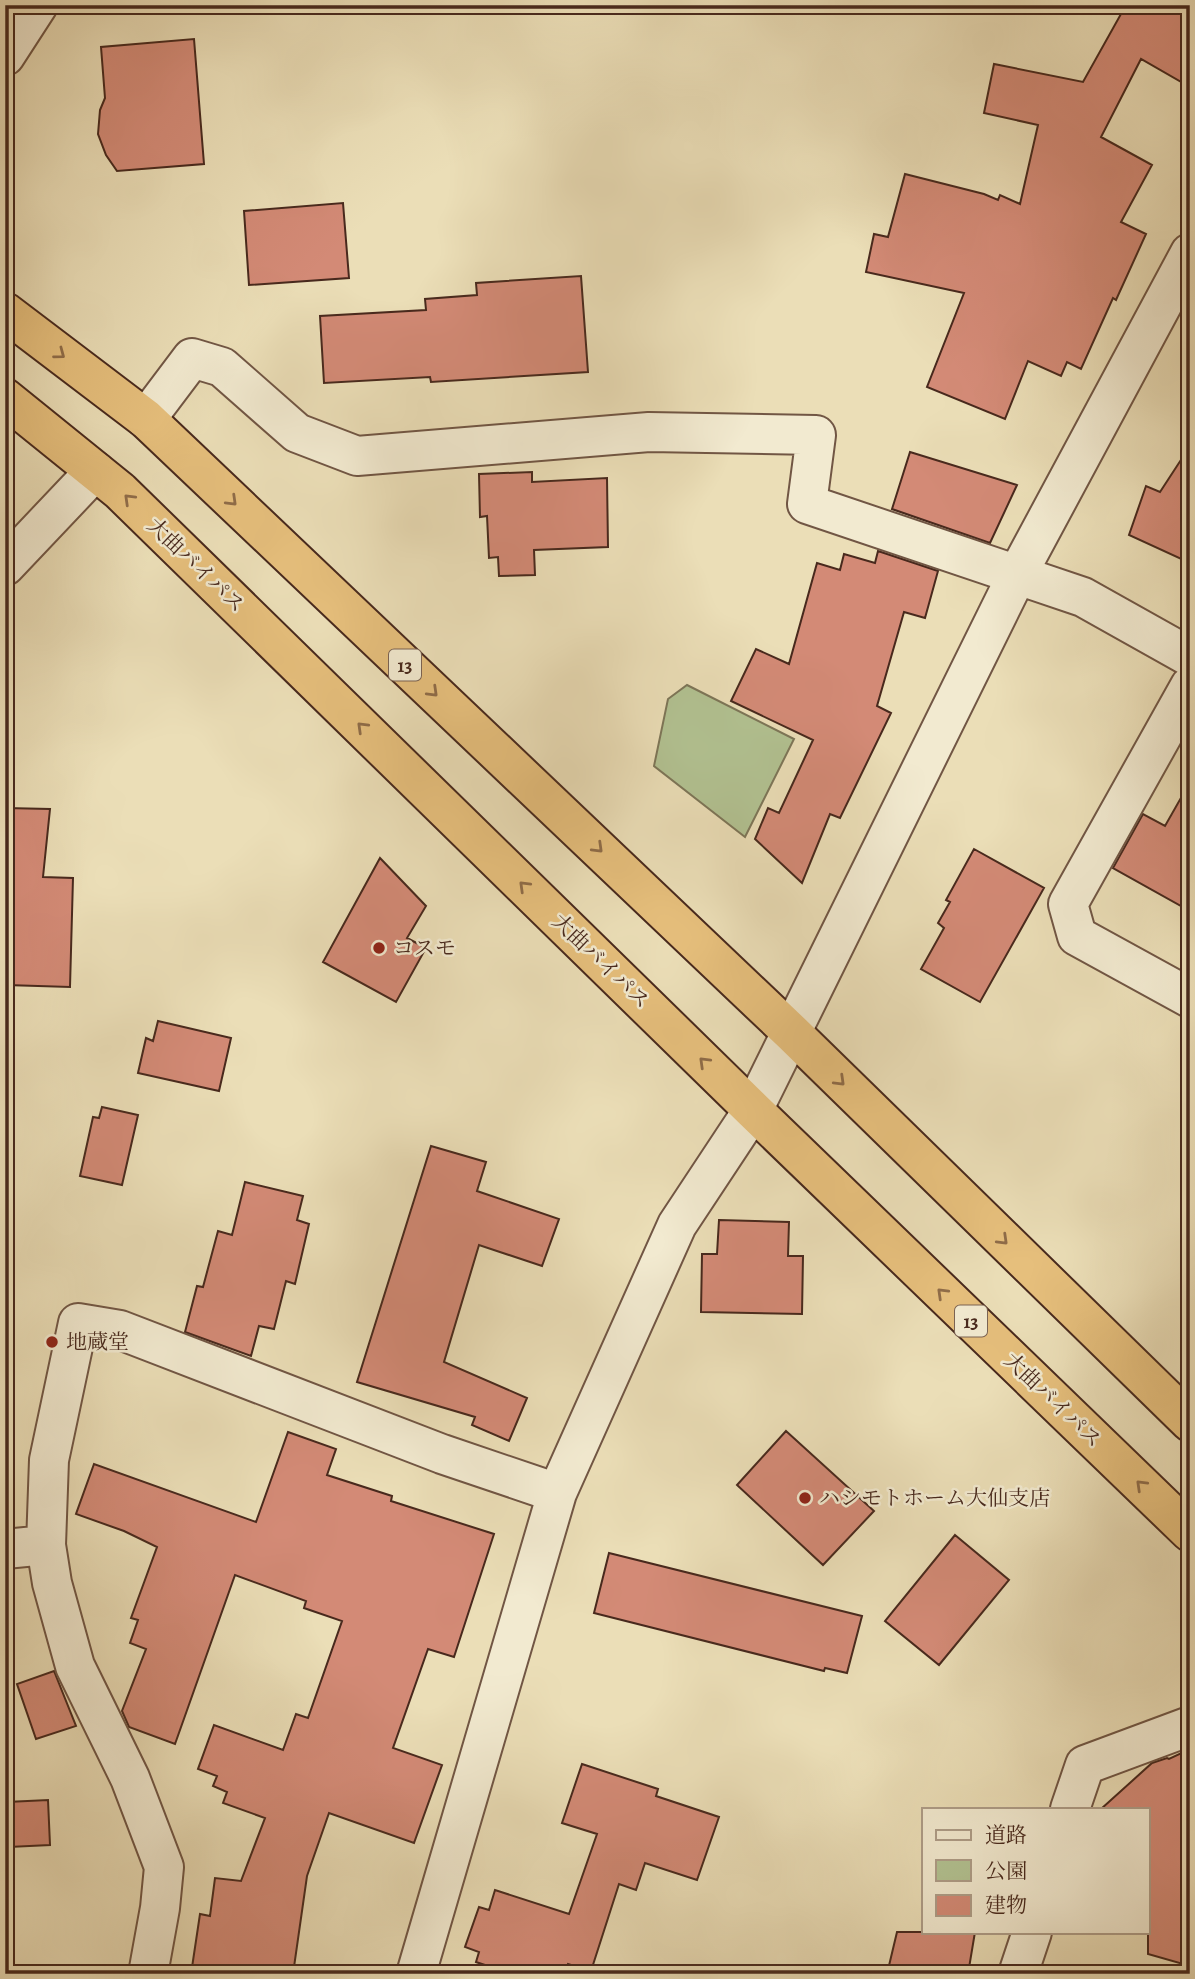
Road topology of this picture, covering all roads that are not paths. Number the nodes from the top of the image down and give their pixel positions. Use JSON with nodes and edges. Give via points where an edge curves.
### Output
{"nodes":[{"id":1,"x":38,"y":5,"type":"edge"},
{"id":2,"x":5,"y":56,"type":"edge"},
{"id":3,"x":1190,"y":253,"type":"edge"},
{"id":4,"x":5,"y":312,"type":"edge"},
{"id":5,"x":5,"y":398,"type":"edge"},
{"id":6,"x":146,"y":419,"type":"junction"},
{"id":7,"x":95,"y":471,"type":"junction"},
{"id":8,"x":5,"y":566,"type":"edge"},
{"id":9,"x":1017,"y":575,"type":"junction"},
{"id":10,"x":1190,"y":657,"type":"edge"},
{"id":11,"x":1190,"y":686,"type":"edge"},
{"id":12,"x":1190,"y":998,"type":"edge"},
{"id":13,"x":792,"y":1033,"type":"junction"},
{"id":14,"x":753,"y":1110,"type":"junction"},
{"id":15,"x":1190,"y":1422,"type":"edge"},
{"id":16,"x":557,"y":1493,"type":"junction"},
{"id":17,"x":1190,"y":1532,"type":"edge"},
{"id":18,"x":46,"y":1545,"type":"junction"},
{"id":19,"x":5,"y":1549,"type":"edge"},
{"id":20,"x":1190,"y":1726,"type":"edge"},
{"id":21,"x":1070,"y":1808,"type":"edge"},
{"id":22,"x":1031,"y":1934,"type":"edge"},
{"id":23,"x":148,"y":1974,"type":"edge"},
{"id":24,"x":416,"y":1974,"type":"edge"},
{"id":25,"x":1018,"y":1974,"type":"edge"}],
"edges":[{"from":1,"to":2,"type":"street"},
{"from":3,"to":9,"type":"street"},
{"from":4,"to":6,"type":"highway","number":"13","one_way":true},
{"from":5,"to":7,"type":"highway","name":"大曲バイパス","number":"13"},
{"from":6,"to":9,"type":"street","via":[[192,358],[222,367],[297,433],[357,456],[649,432],[816,435],[807,503]]},
{"from":6,"to":13,"type":"highway","number":"13","one_way":true},
{"from":7,"to":8,"type":"street"},
{"from":14,"to":7,"type":"highway","name":"大曲バイパス","number":"13","one_way":true,"via":[[130,500]]},
{"from":9,"to":10,"type":"street","via":[[1083,597]]},
{"from":9,"to":13,"type":"street"},
{"from":11,"to":12,"type":"street","via":[[1068,904],[1077,936]]},
{"from":13,"to":14,"type":"street"},
{"from":13,"to":15,"type":"highway","number":"13","one_way":true},
{"from":14,"to":16,"type":"street","via":[[680,1219]]},
{"from":17,"to":14,"type":"highway","name":"大曲バイパス","number":"13","one_way":true},
{"from":16,"to":18,"type":"street","via":[[442,1454],[120,1330],[78,1323],[49,1460]]},
{"from":16,"to":24,"type":"street"},
{"from":18,"to":19,"type":"street"},
{"from":18,"to":23,"type":"street","via":[[75,1666],[130,1779],[164,1867]]},
{"from":20,"to":21,"type":"street","via":[[1085,1765]]},
{"from":22,"to":25,"type":"street"}]}
